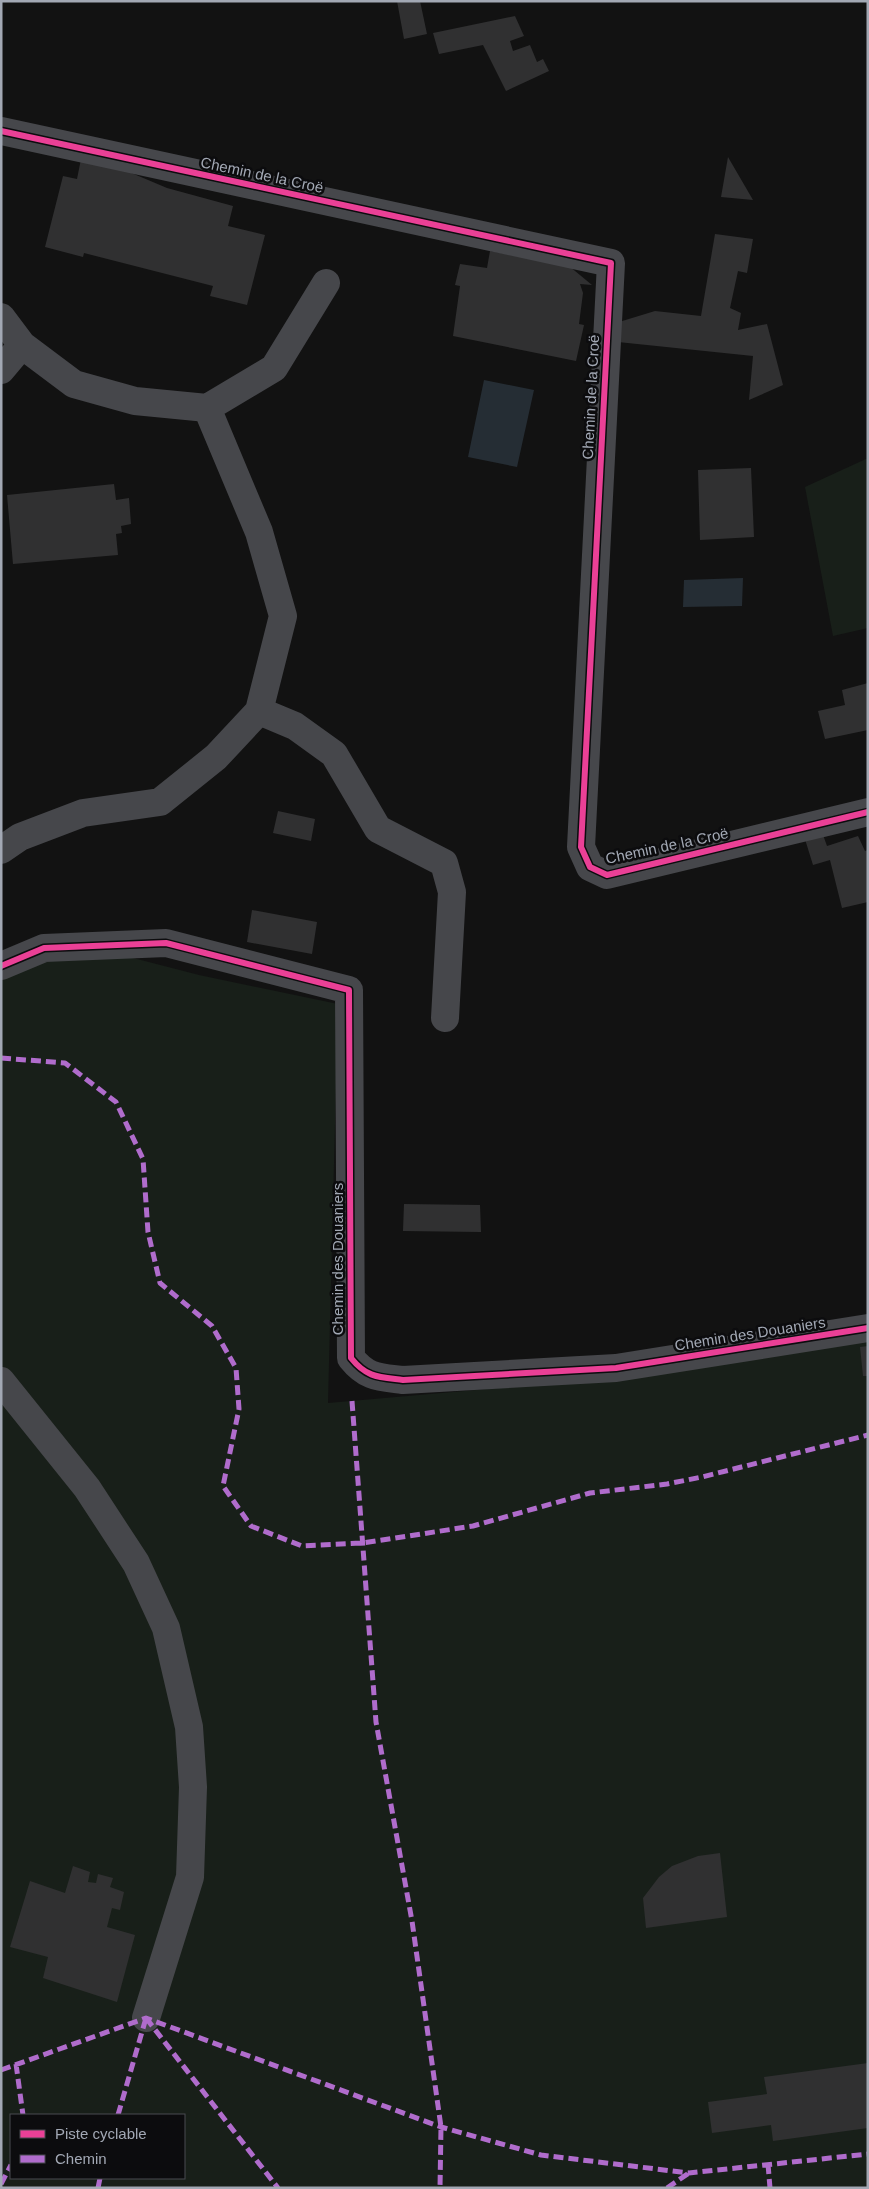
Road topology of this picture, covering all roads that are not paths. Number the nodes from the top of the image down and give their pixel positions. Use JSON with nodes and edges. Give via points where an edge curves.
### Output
{"nodes":[{"id":1,"x":1,"y":132,"type":"edge"},
{"id":2,"x":326,"y":283,"type":"dead end"},
{"id":3,"x":1,"y":317,"type":"edge"},
{"id":4,"x":22,"y":344,"type":"junction"},
{"id":5,"x":1,"y":370,"type":"edge"},
{"id":6,"x":207,"y":408,"type":"junction"},
{"id":7,"x":259,"y":711,"type":"junction"},
{"id":8,"x":868,"y":812,"type":"edge"},
{"id":9,"x":1,"y":850,"type":"edge"},
{"id":10,"x":1,"y":966,"type":"edge"},
{"id":11,"x":445,"y":1018,"type":"dead end"},
{"id":12,"x":868,"y":1328,"type":"edge"},
{"id":13,"x":1,"y":1382,"type":"edge"},
{"id":14,"x":146,"y":2018,"type":"dead end"}],
"edges":[{"from":1,"to":8,"type":"street","name":"Chemin de la Croë","via":[[611,263],[581,847],[590,867],[607,875]]},
{"from":2,"to":6,"type":"street","via":[[274,368]]},
{"from":3,"to":4,"type":"street"},
{"from":4,"to":5,"type":"street"},
{"from":4,"to":6,"type":"street","via":[[74,384],[135,401]]},
{"from":6,"to":7,"type":"street","via":[[259,532],[283,616]]},
{"from":7,"to":9,"type":"street","via":[[216,757],[160,802],[83,813],[20,837]]},
{"from":7,"to":11,"type":"street","via":[[295,726],[334,754],[378,829],[444,863],[452,892]]},
{"from":10,"to":12,"type":"street","name":"Chemin des Douaniers","via":[[44,948],[166,943],[349,990],[351,1358],[368,1374],[403,1380],[616,1368]]},
{"from":13,"to":14,"type":"street","via":[[86,1488],[136,1563],[166,1628],[189,1727],[193,1787],[190,1878]]}]}
